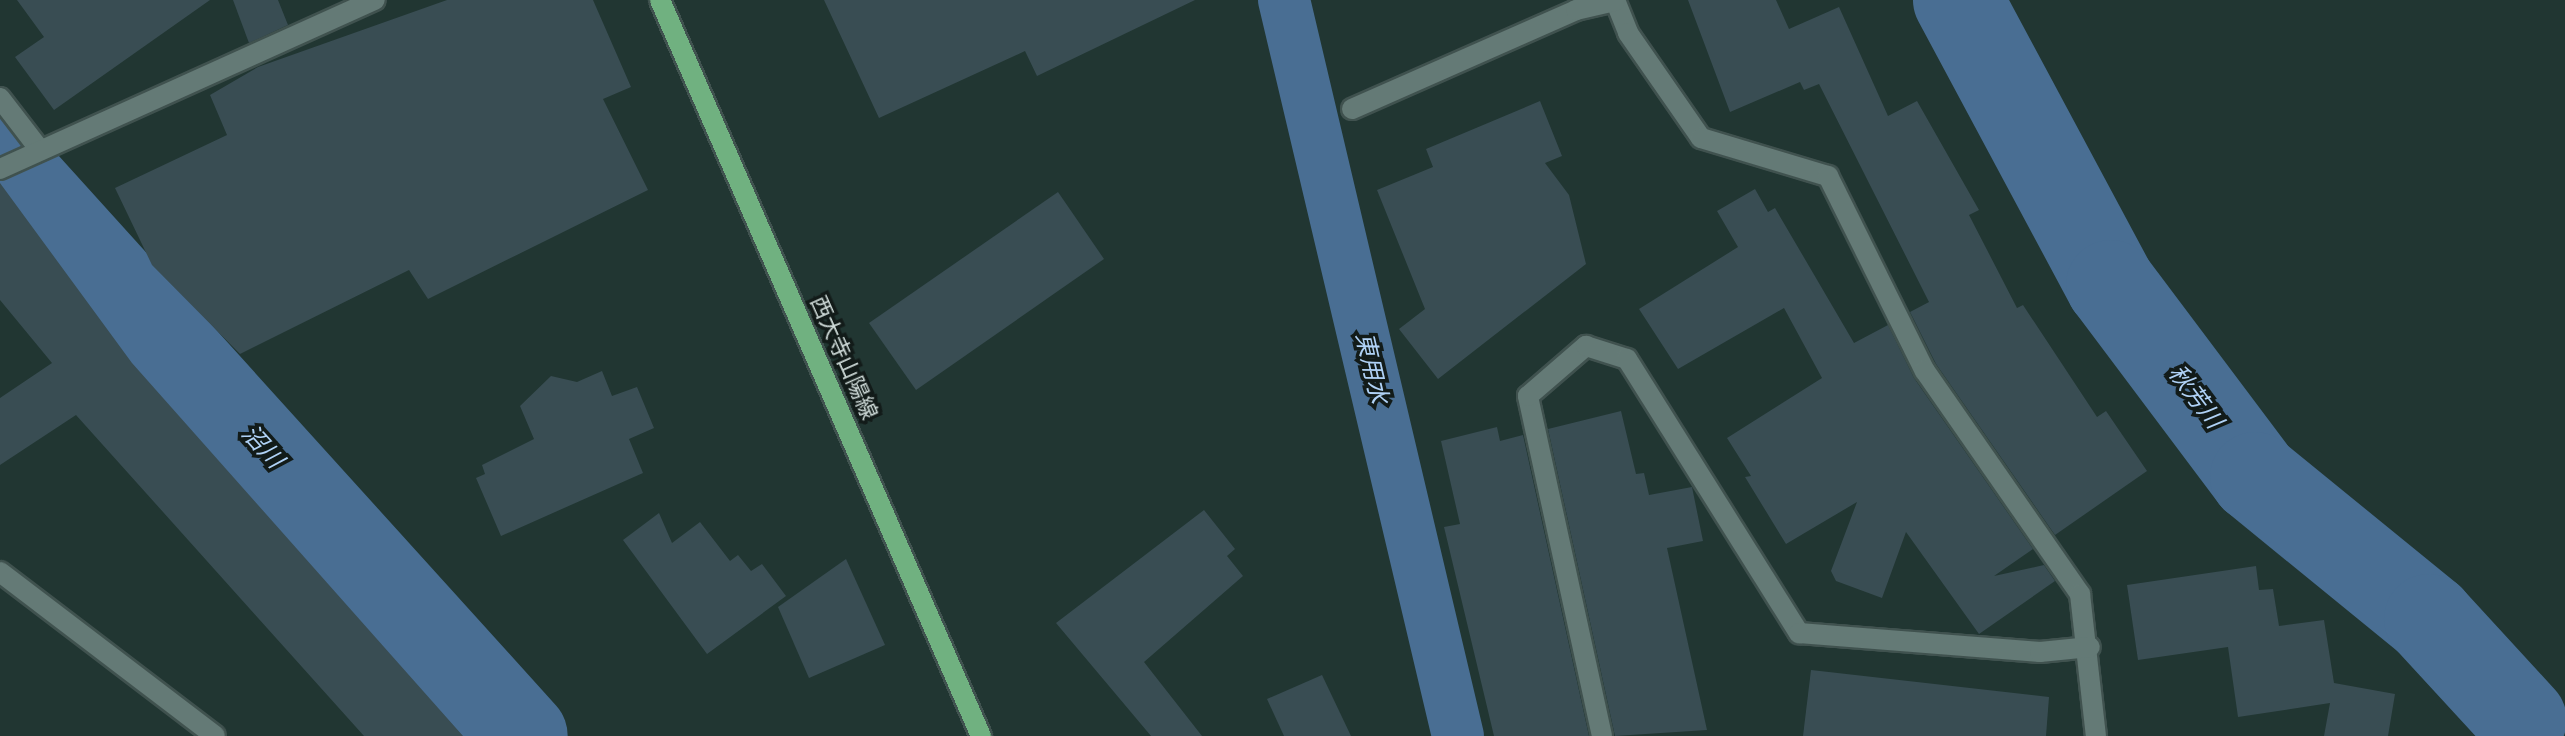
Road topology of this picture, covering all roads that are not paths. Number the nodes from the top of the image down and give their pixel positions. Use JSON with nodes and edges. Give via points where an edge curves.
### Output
{"nodes":[{"id":1,"x":375,"y":0,"type":"edge"},
{"id":2,"x":660,"y":0,"type":"edge"},
{"id":3,"x":1615,"y":0,"type":"edge"},
{"id":4,"x":0,"y":98,"type":"edge"},
{"id":5,"x":1352,"y":109,"type":"dead end"},
{"id":6,"x":40,"y":150,"type":"junction"},
{"id":7,"x":0,"y":169,"type":"edge"},
{"id":8,"x":0,"y":572,"type":"edge"},
{"id":9,"x":2090,"y":647,"type":"junction"},
{"id":10,"x":215,"y":736,"type":"edge"},
{"id":11,"x":981,"y":736,"type":"edge"},
{"id":12,"x":1602,"y":736,"type":"edge"},
{"id":13,"x":2096,"y":736,"type":"edge"}],
"edges":[{"from":1,"to":6,"type":"street"},
{"from":2,"to":11,"type":"main road","name":"西大寺山陽線"},
{"from":3,"to":5,"type":"street","via":[[1576,10]]},
{"from":3,"to":9,"type":"street","via":[[1628,33],[1701,138],[1828,176],[1925,371],[2080,594]]},
{"from":4,"to":6,"type":"street"},
{"from":6,"to":7,"type":"street"},
{"from":8,"to":10,"type":"street"},
{"from":9,"to":12,"type":"street","via":[[2040,652],[1799,633],[1627,359],[1586,346],[1528,396]]},
{"from":9,"to":13,"type":"street"}]}
